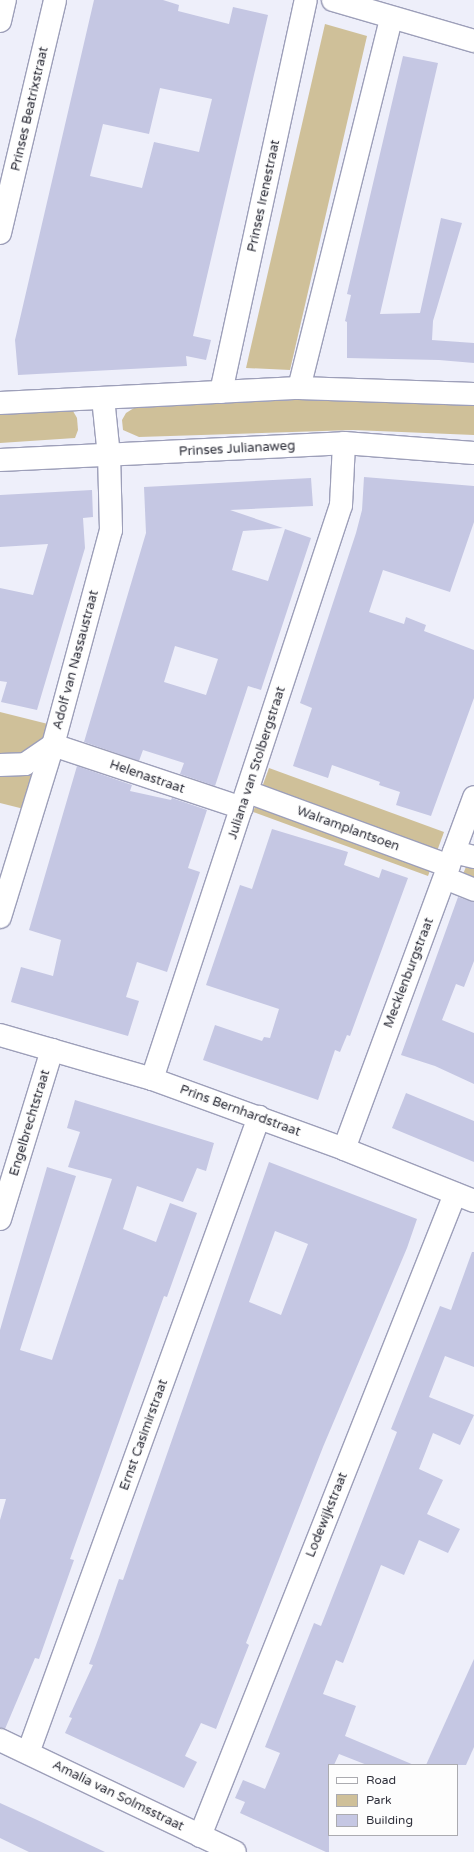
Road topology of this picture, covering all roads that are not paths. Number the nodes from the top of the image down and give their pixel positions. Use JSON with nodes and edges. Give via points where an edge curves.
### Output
{"nodes":[{"id":1,"x":5,"y":0,"type":"edge"},
{"id":2,"x":55,"y":0,"type":"edge"},
{"id":3,"x":306,"y":0,"type":"edge"},
{"id":4,"x":333,"y":0,"type":"edge"},
{"id":5,"x":391,"y":18,"type":"junction"},
{"id":6,"x":0,"y":21,"type":"edge"},
{"id":7,"x":474,"y":41,"type":"edge"},
{"id":8,"x":1,"y":223,"type":"edge"},
{"id":9,"x":299,"y":388,"type":"junction"},
{"id":10,"x":221,"y":392,"type":"junction"},
{"id":11,"x":474,"y":394,"type":"edge"},
{"id":12,"x":103,"y":398,"type":"junction"},
{"id":13,"x":0,"y":404,"type":"edge"},
{"id":14,"x":344,"y":443,"type":"junction"},
{"id":15,"x":474,"y":453,"type":"edge"},
{"id":16,"x":109,"y":456,"type":"junction"},
{"id":17,"x":0,"y":460,"type":"edge"},
{"id":18,"x":53,"y":745,"type":"junction"},
{"id":19,"x":0,"y":765,"type":"edge"},
{"id":20,"x":474,"y":797,"type":"edge"},
{"id":21,"x":245,"y":800,"type":"junction"},
{"id":22,"x":456,"y":863,"type":"edge"},
{"id":23,"x":474,"y":890,"type":"edge"},
{"id":24,"x":0,"y":917,"type":"edge"},
{"id":25,"x":0,"y":1035,"type":"edge"},
{"id":26,"x":52,"y":1050,"type":"junction"},
{"id":27,"x":152,"y":1079,"type":"junction"},
{"id":28,"x":259,"y":1117,"type":"junction"},
{"id":29,"x":344,"y":1149,"type":"junction"},
{"id":30,"x":464,"y":1198,"type":"edge"},
{"id":31,"x":0,"y":1220,"type":"edge"},
{"id":32,"x":0,"y":1740,"type":"edge"},
{"id":33,"x":28,"y":1753,"type":"junction"},
{"id":34,"x":200,"y":1836,"type":"junction"},
{"id":35,"x":235,"y":1852,"type":"edge"}],
"edges":[{"from":1,"to":6,"type":"street"},
{"from":2,"to":8,"type":"street","name":"Prinses Beatrixstraat"},
{"from":3,"to":10,"type":"street","name":"Prinses Irenestraat"},
{"from":4,"to":5,"type":"street"},
{"from":5,"to":7,"type":"street"},
{"from":5,"to":9,"type":"street"},
{"from":9,"to":10,"type":"street"},
{"from":9,"to":11,"type":"street"},
{"from":10,"to":12,"type":"street"},
{"from":12,"to":13,"type":"street"},
{"from":12,"to":16,"type":"street","name":"Adolf van Nassaustraat"},
{"from":14,"to":15,"type":"street","name":"Prinses Julianaweg"},
{"from":14,"to":16,"type":"street","name":"Prinses Julianaweg"},
{"from":14,"to":21,"type":"street","name":"Juliana van Stolbergstraat","via":[[341,505]]},
{"from":16,"to":17,"type":"street","name":"Prinses Julianaweg"},
{"from":16,"to":18,"type":"street","name":"Adolf van Nassaustraat","via":[[111,530]]},
{"from":18,"to":19,"type":"street","via":[[25,764]]},
{"from":18,"to":21,"type":"street","name":"Helenastraat"},
{"from":18,"to":24,"type":"street","name":"Adolf van Nassaustraat"},
{"from":20,"to":22,"type":"street","name":"Mecklenburgstraat"},
{"from":21,"to":22,"type":"street","name":"Walramplantsoen"},
{"from":21,"to":27,"type":"street","name":"Juliana van Stolbergstraat"},
{"from":22,"to":23,"type":"street","name":"Walramplantsoen"},
{"from":22,"to":29,"type":"street","name":"Mecklenburgstraat"},
{"from":25,"to":26,"type":"street","name":"Prins Bernhardstraat"},
{"from":26,"to":27,"type":"street","name":"Prins Bernhardstraat"},
{"from":26,"to":31,"type":"street","name":"Engelbrechtstraat"},
{"from":27,"to":28,"type":"street","name":"Prins Bernhardstraat"},
{"from":28,"to":29,"type":"street","name":"Prins Bernhardstraat"},
{"from":28,"to":33,"type":"street","name":"Ernst Casimirstraat"},
{"from":29,"to":30,"type":"street","name":"Prins Bernhardstraat"},
{"from":30,"to":34,"type":"street","name":"Lodewijkstraat"},
{"from":32,"to":33,"type":"street","name":"Amalia van Solmsstraat"},
{"from":33,"to":34,"type":"street","name":"Amalia van Solmsstraat"},
{"from":34,"to":35,"type":"street","name":"Amalia van Solmsstraat"}]}
